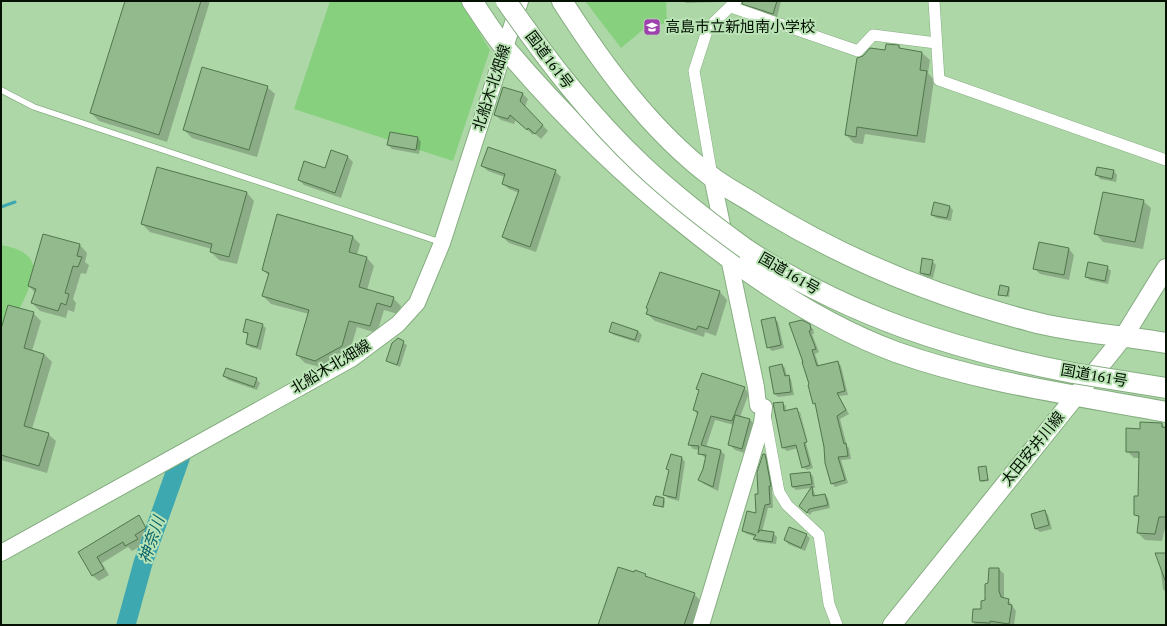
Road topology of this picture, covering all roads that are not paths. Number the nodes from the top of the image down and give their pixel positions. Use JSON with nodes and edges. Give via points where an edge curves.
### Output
{"nodes":[{"id":1,"x":472,"y":1,"type":"edge"},
{"id":2,"x":506,"y":1,"type":"edge"},
{"id":3,"x":520,"y":1,"type":"edge"},
{"id":4,"x":562,"y":1,"type":"edge"},
{"id":5,"x":934,"y":1,"type":"edge"},
{"id":6,"x":734,"y":4,"type":"edge"},
{"id":7,"x":936,"y":43,"type":"junction"},
{"id":8,"x":504,"y":48,"type":"junction"},
{"id":9,"x":1,"y":90,"type":"edge"},
{"id":10,"x":1166,"y":160,"type":"edge"},
{"id":11,"x":712,"y":177,"type":"junction"},
{"id":12,"x":442,"y":243,"type":"junction"},
{"id":13,"x":730,"y":260,"type":"junction"},
{"id":14,"x":1166,"y":268,"type":"edge"},
{"id":15,"x":1124,"y":336,"type":"junction"},
{"id":16,"x":1166,"y":343,"type":"edge"},
{"id":17,"x":1166,"y":388,"type":"edge"},
{"id":18,"x":1076,"y":395,"type":"junction"},
{"id":19,"x":764,"y":407,"type":"junction"},
{"id":20,"x":1166,"y":412,"type":"edge"},
{"id":21,"x":1,"y":553,"type":"edge"},
{"id":22,"x":700,"y":625,"type":"edge"},
{"id":23,"x":837,"y":625,"type":"edge"},
{"id":24,"x":892,"y":625,"type":"edge"}],
"edges":[{"from":1,"to":8,"type":"highway"},
{"from":2,"to":17,"type":"highway","name":"国道161号","bridge":true,"via":[[543,54],[583,103],[642,165],[705,219],[746,249],[800,282],[879,320],[973,350],[1073,373]]},
{"from":3,"to":8,"type":"main road","name":"北船木北畑線"},
{"from":4,"to":11,"type":"highway","via":[[640,109]]},
{"from":5,"to":7,"type":"street"},
{"from":6,"to":7,"type":"street","via":[[858,51],[873,35]]},
{"from":6,"to":11,"type":"street","via":[[708,28],[694,71]]},
{"from":7,"to":10,"type":"street","via":[[939,80]]},
{"from":8,"to":12,"type":"main road","name":"北船木北畑線"},
{"from":8,"to":13,"type":"highway","via":[[594,145],[649,196]]},
{"from":9,"to":12,"type":"lane","via":[[34,107]]},
{"from":11,"to":13,"type":"main road"},
{"from":11,"to":15,"type":"highway","via":[[793,228],[896,278],[1032,322]]},
{"from":12,"to":21,"type":"main road","name":"北船木北畑線","via":[[417,303],[398,324],[351,359]]},
{"from":13,"to":18,"type":"highway","via":[[773,289],[835,325],[894,351],[966,373]]},
{"from":13,"to":19,"type":"main road","via":[[758,405]]},
{"from":14,"to":15,"type":"main road","name":"太田安井川線"},
{"from":15,"to":16,"type":"highway"},
{"from":15,"to":18,"type":"main road","name":"太田安井川線"},
{"from":18,"to":20,"type":"highway"},
{"from":18,"to":24,"type":"main road","name":"太田安井川線"},
{"from":19,"to":22,"type":"main road","via":[[762,423]]},
{"from":19,"to":23,"type":"street","via":[[780,492],[787,505],[819,535],[829,604]]}]}
